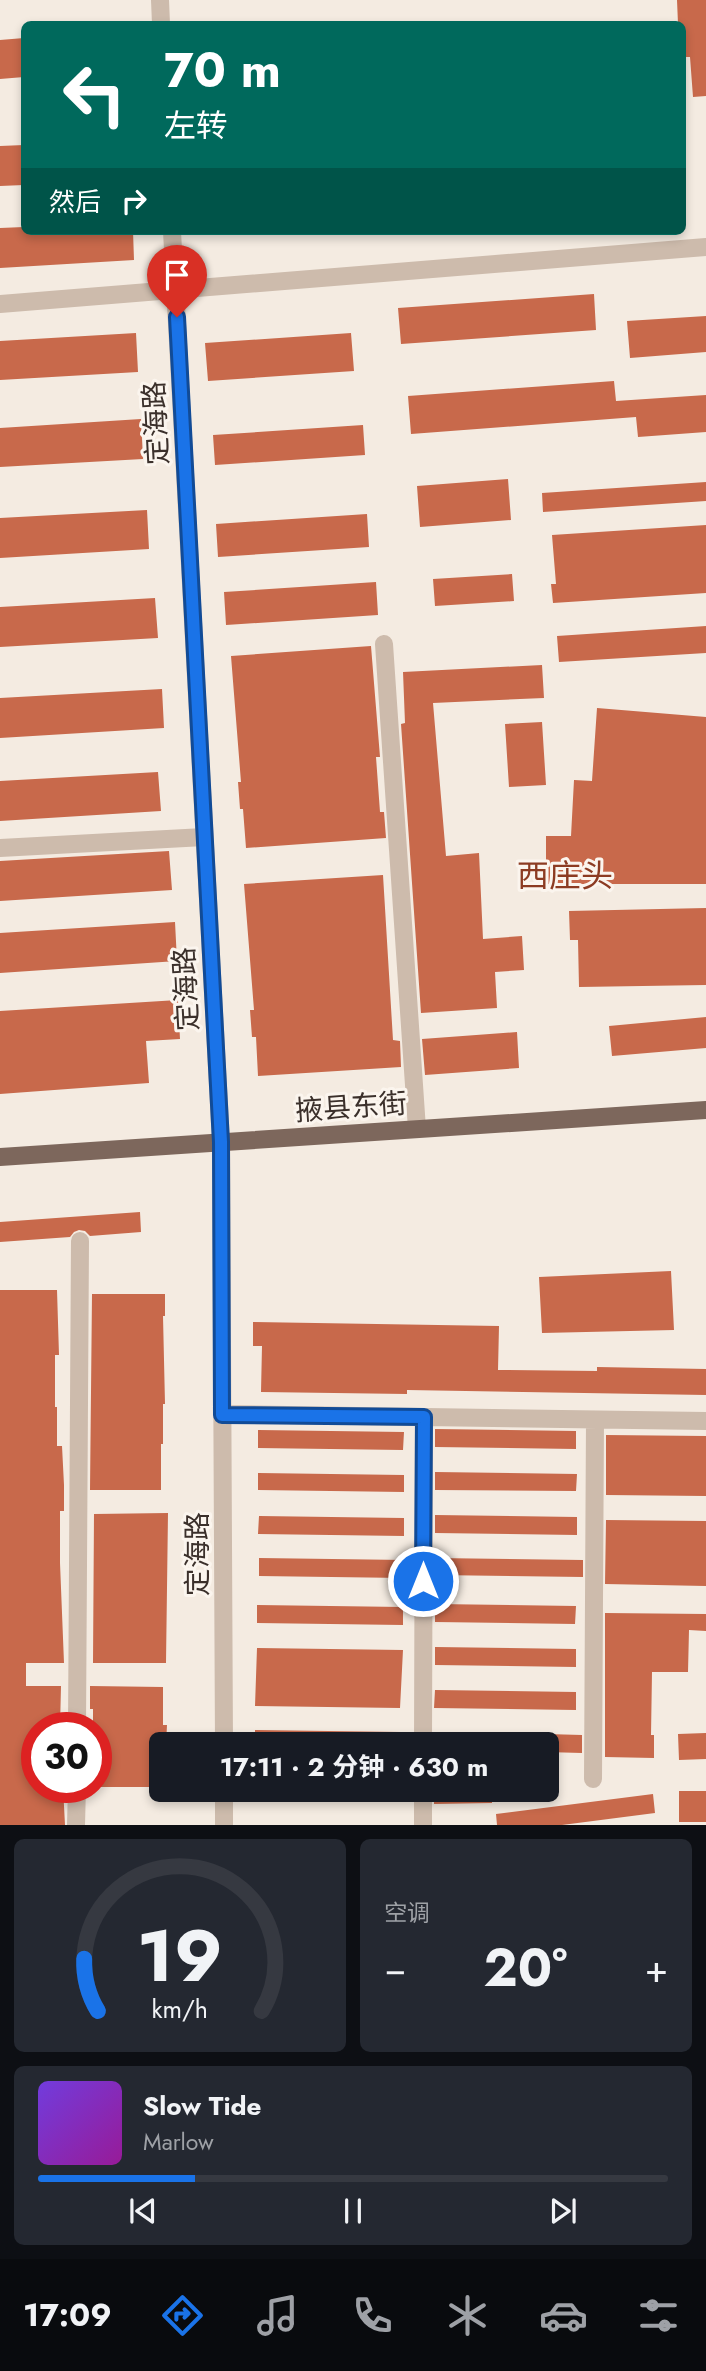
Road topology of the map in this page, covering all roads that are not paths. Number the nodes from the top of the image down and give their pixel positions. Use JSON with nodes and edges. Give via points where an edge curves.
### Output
{"nodes":[{"id":1,"x":160,"y":0,"type":"edge"},
{"id":2,"x":161,"y":21,"type":"edge"},
{"id":3,"x":172,"y":235,"type":"edge"},
{"id":4,"x":706,"y":247,"type":"edge"},
{"id":5,"x":175,"y":290,"type":"junction"},
{"id":6,"x":0,"y":304,"type":"edge"},
{"id":7,"x":384,"y":644,"type":"dead end"},
{"id":8,"x":204,"y":837,"type":"junction"},
{"id":9,"x":0,"y":848,"type":"edge"},
{"id":10,"x":706,"y":1110,"type":"edge"},
{"id":11,"x":417,"y":1129,"type":"junction"},
{"id":12,"x":221,"y":1142,"type":"junction"},
{"id":13,"x":0,"y":1157,"type":"edge"},
{"id":14,"x":80,"y":1241,"type":"dead end"},
{"id":15,"x":222,"y":1415,"type":"junction"},
{"id":16,"x":424,"y":1417,"type":"junction"},
{"id":17,"x":595,"y":1420,"type":"junction"},
{"id":18,"x":706,"y":1421,"type":"edge"},
{"id":19,"x":77,"y":1712,"type":"edge"},
{"id":20,"x":224,"y":1732,"type":"edge"},
{"id":21,"x":423,"y":1732,"type":"edge"},
{"id":22,"x":593,"y":1779,"type":"dead end"},
{"id":23,"x":224,"y":1802,"type":"edge"},
{"id":24,"x":423,"y":1802,"type":"edge"},
{"id":25,"x":77,"y":1803,"type":"edge"},
{"id":26,"x":76,"y":1825,"type":"edge"},
{"id":27,"x":225,"y":1825,"type":"edge"},
{"id":28,"x":423,"y":1825,"type":"edge"}],
"edges":[{"from":1,"to":2,"type":"street"},
{"from":3,"to":5,"type":"street","name":"定海路"},
{"from":4,"to":5,"type":"street"},
{"from":5,"to":6,"type":"street"},
{"from":5,"to":8,"type":"street","name":"定海路"},
{"from":7,"to":11,"type":"street"},
{"from":8,"to":9,"type":"street"},
{"from":8,"to":12,"type":"street","name":"定海路"},
{"from":10,"to":11,"type":"main road","name":"掖县东街"},
{"from":11,"to":12,"type":"main road","name":"掖县东街"},
{"from":12,"to":13,"type":"main road","name":"掖县东街"},
{"from":12,"to":15,"type":"street","name":"定海路"},
{"from":14,"to":19,"type":"street"},
{"from":15,"to":16,"type":"street"},
{"from":15,"to":20,"type":"street","name":"定海路"},
{"from":16,"to":17,"type":"street"},
{"from":16,"to":21,"type":"street"},
{"from":17,"to":18,"type":"street"},
{"from":17,"to":22,"type":"street"},
{"from":23,"to":27,"type":"street"},
{"from":24,"to":28,"type":"street"},
{"from":25,"to":26,"type":"street"}]}
